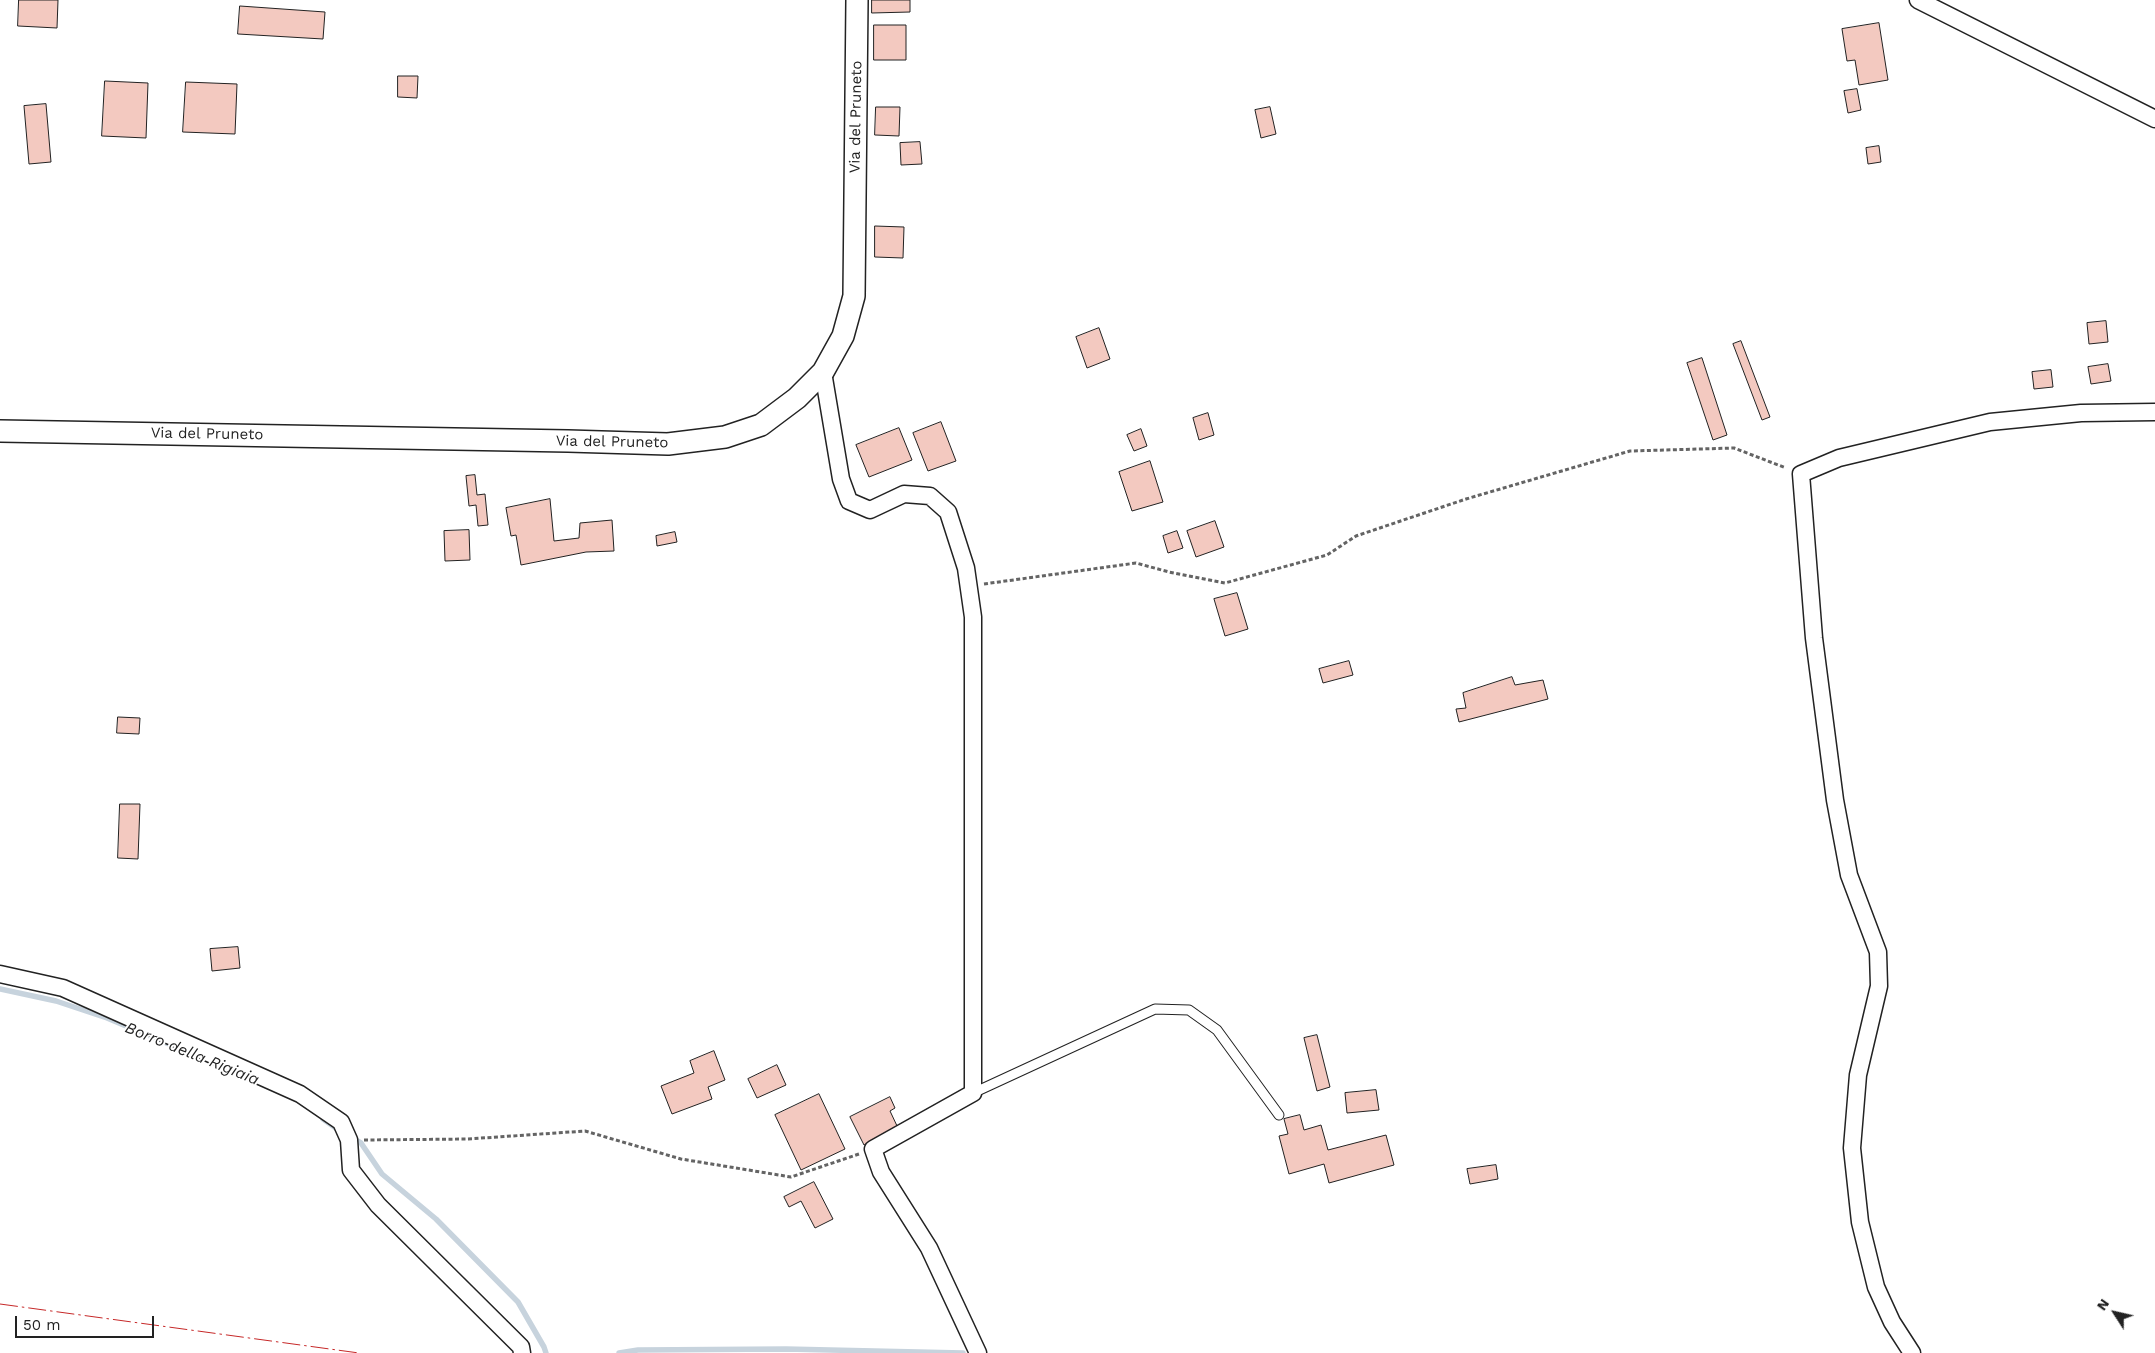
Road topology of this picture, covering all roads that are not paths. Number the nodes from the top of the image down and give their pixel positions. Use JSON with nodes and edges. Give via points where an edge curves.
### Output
{"nodes":[{"id":1,"x":857,"y":0,"type":"edge"},
{"id":2,"x":1918,"y":0,"type":"edge"},
{"id":3,"x":2155,"y":119,"type":"edge"},
{"id":4,"x":823,"y":372,"type":"junction"},
{"id":5,"x":2155,"y":412,"type":"edge"},
{"id":6,"x":0,"y":431,"type":"edge"},
{"id":7,"x":0,"y":974,"type":"edge"},
{"id":8,"x":973,"y":1093,"type":"junction"},
{"id":9,"x":1279,"y":1115,"type":"dead end"},
{"id":10,"x":522,"y":1353,"type":"edge"},
{"id":11,"x":978,"y":1353,"type":"edge"},
{"id":12,"x":1912,"y":1353,"type":"edge"}],
"edges":[{"from":1,"to":4,"type":"street","name":"Via del Pruneto","via":[[854,296],[843,336]]},
{"from":2,"to":3,"type":"street"},
{"from":4,"to":6,"type":"street","name":"Via del Pruneto","via":[[797,398],[761,425],[725,437],[668,444]]},
{"from":4,"to":8,"type":"street","via":[[841,479],[849,501],[870,510],[904,494],[930,496],[948,512],[966,568],[973,616]]},
{"from":5,"to":12,"type":"street","via":[[2082,413],[1990,422],[1839,458],[1801,474],[1814,638],[1835,800],[1850,875],[1878,952],[1879,986],[1858,1075],[1852,1148],[1860,1222],[1876,1287],[1892,1322]]},
{"from":7,"to":10,"type":"street","via":[[63,988],[300,1094],[341,1122],[349,1140],[351,1170],[378,1205],[521,1347]]},
{"from":8,"to":9,"type":"lane","via":[[1155,1010],[1189,1010],[1217,1030]]},
{"from":8,"to":11,"type":"street","via":[[873,1149],[881,1172],[929,1248]]}]}
